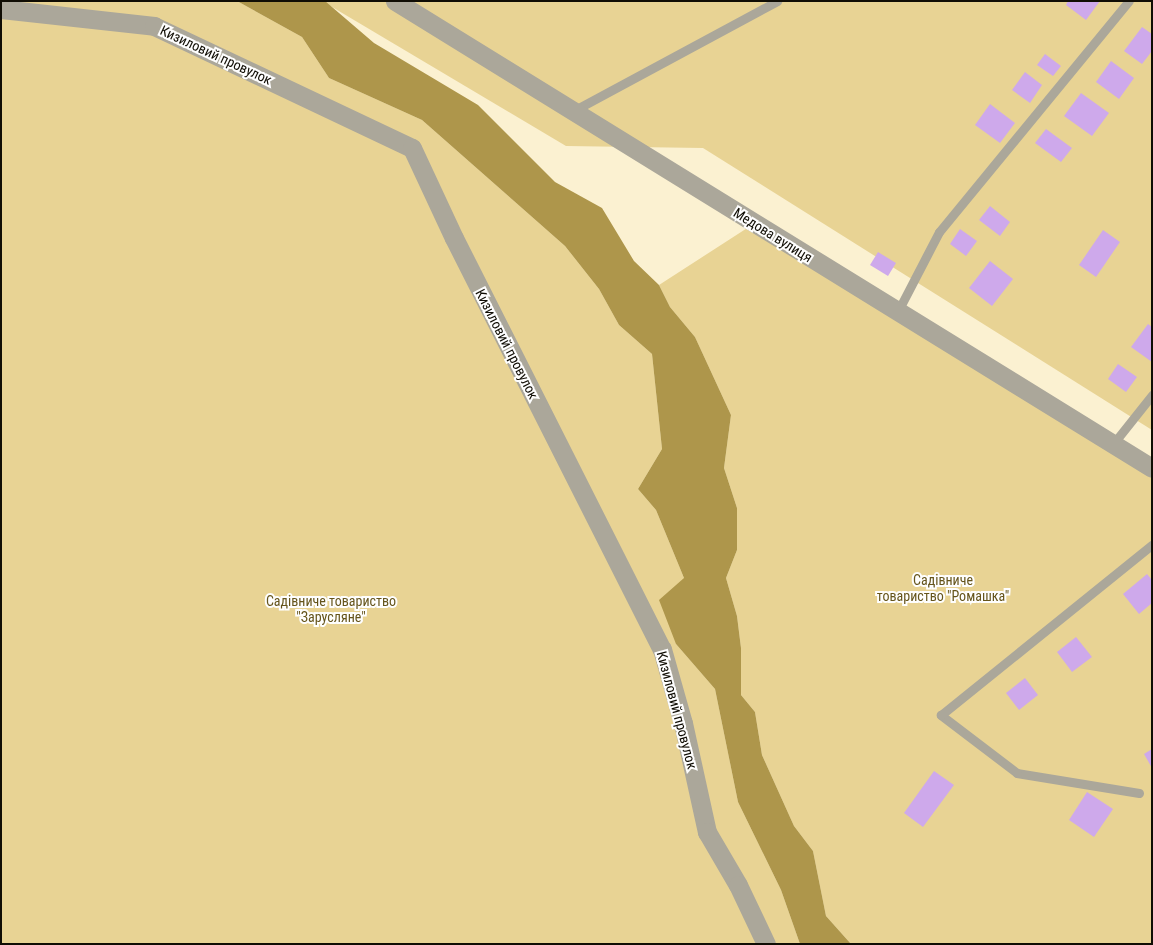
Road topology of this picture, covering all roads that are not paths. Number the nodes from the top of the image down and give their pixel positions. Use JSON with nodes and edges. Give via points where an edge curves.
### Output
{"nodes":[{"id":1,"x":394,"y":1,"type":"edge"},
{"id":2,"x":777,"y":1,"type":"edge"},
{"id":3,"x":1129,"y":1,"type":"edge"},
{"id":4,"x":1,"y":9,"type":"edge"},
{"id":5,"x":573,"y":112,"type":"junction"},
{"id":6,"x":898,"y":311,"type":"junction"},
{"id":7,"x":1152,"y":396,"type":"edge"},
{"id":8,"x":1113,"y":444,"type":"junction"},
{"id":9,"x":1152,"y":468,"type":"edge"},
{"id":10,"x":1152,"y":545,"type":"edge"},
{"id":11,"x":1139,"y":793,"type":"dead end"},
{"id":12,"x":766,"y":944,"type":"edge"}],
"edges":[{"from":1,"to":5,"type":"street","name":"Медова вулиця"},
{"from":2,"to":5,"type":"lane"},
{"from":3,"to":6,"type":"lane","via":[[939,232]]},
{"from":4,"to":12,"type":"street","name":"Кизиловий провулок","via":[[154,26],[412,148],[462,256],[662,649],[683,723],[707,832],[738,885]]},
{"from":5,"to":6,"type":"street","name":"Медова вулиця"},
{"from":6,"to":8,"type":"street","name":"Медова вулиця"},
{"from":7,"to":8,"type":"lane"},
{"from":8,"to":9,"type":"street","name":"Медова вулиця"},
{"from":10,"to":11,"type":"lane","via":[[941,715],[1018,773]]}]}
